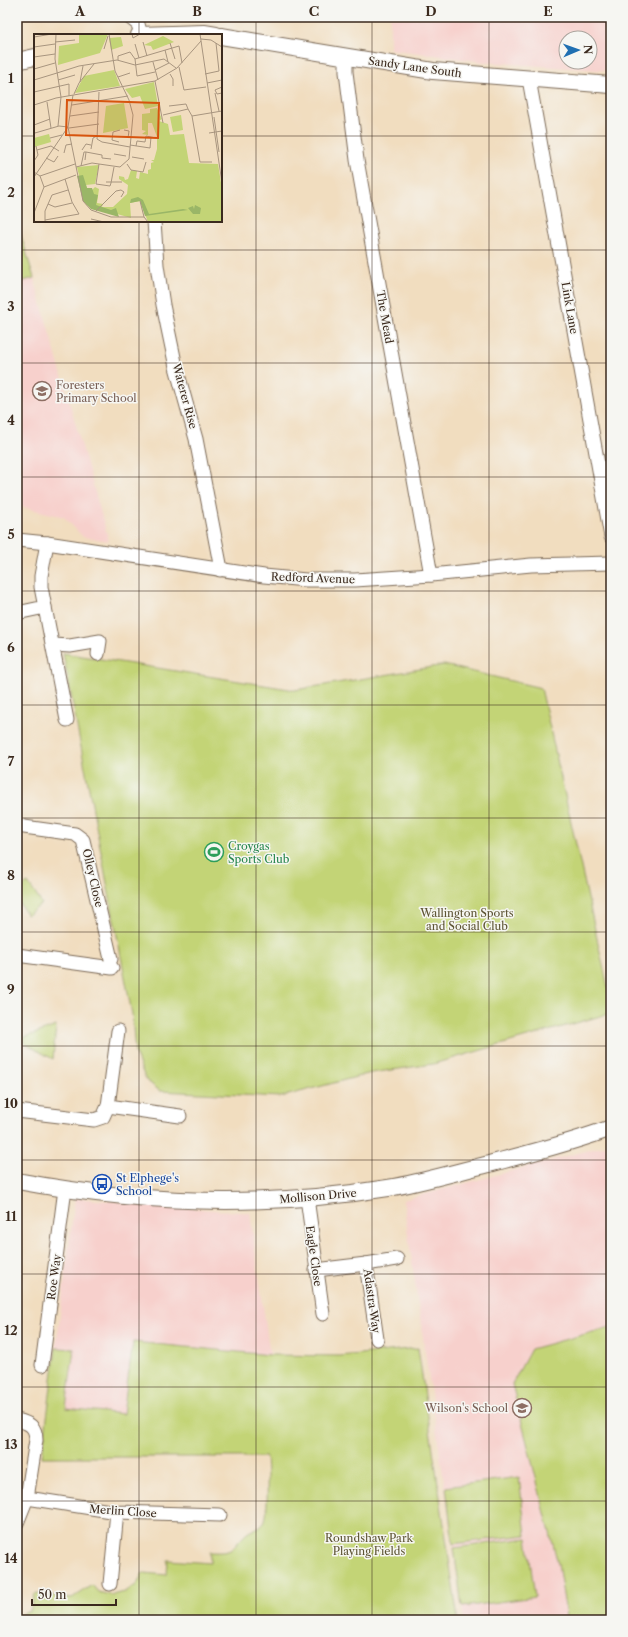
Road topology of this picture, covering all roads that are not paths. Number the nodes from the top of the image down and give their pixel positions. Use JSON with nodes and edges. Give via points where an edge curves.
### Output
{"nodes":[{"id":1,"x":136,"y":25,"type":"edge"},
{"id":2,"x":210,"y":34,"type":"edge"},
{"id":3,"x":222,"y":36,"type":"edge"},
{"id":4,"x":346,"y":57,"type":"junction"},
{"id":5,"x":34,"y":58,"type":"edge"},
{"id":6,"x":17,"y":61,"type":"edge"},
{"id":7,"x":529,"y":79,"type":"junction"},
{"id":8,"x":611,"y":85,"type":"edge"},
{"id":9,"x":154,"y":222,"type":"edge"},
{"id":10,"x":611,"y":537,"type":"edge"},
{"id":11,"x":17,"y":540,"type":"edge"},
{"id":12,"x":47,"y":542,"type":"junction"},
{"id":13,"x":611,"y":563,"type":"edge"},
{"id":14,"x":220,"y":570,"type":"junction"},
{"id":15,"x":431,"y":575,"type":"junction"},
{"id":16,"x":45,"y":607,"type":"junction"},
{"id":17,"x":17,"y":613,"type":"edge"},
{"id":18,"x":53,"y":645,"type":"junction"},
{"id":19,"x":98,"y":654,"type":"dead end"},
{"id":20,"x":68,"y":720,"type":"dead end"},
{"id":21,"x":17,"y":826,"type":"edge"},
{"id":22,"x":17,"y":955,"type":"edge"},
{"id":23,"x":118,"y":1031,"type":"dead end"},
{"id":24,"x":108,"y":1106,"type":"junction"},
{"id":25,"x":17,"y":1111,"type":"edge"},
{"id":26,"x":180,"y":1116,"type":"dead end"},
{"id":27,"x":611,"y":1128,"type":"edge"},
{"id":28,"x":17,"y":1181,"type":"edge"},
{"id":29,"x":65,"y":1189,"type":"junction"},
{"id":30,"x":307,"y":1198,"type":"junction"},
{"id":31,"x":397,"y":1259,"type":"dead end"},
{"id":32,"x":366,"y":1264,"type":"junction"},
{"id":33,"x":316,"y":1270,"type":"junction"},
{"id":34,"x":323,"y":1314,"type":"dead end"},
{"id":35,"x":377,"y":1339,"type":"dead end"},
{"id":36,"x":42,"y":1365,"type":"dead end"},
{"id":37,"x":17,"y":1420,"type":"edge"},
{"id":38,"x":27,"y":1498,"type":"junction"},
{"id":39,"x":117,"y":1512,"type":"junction"},
{"id":40,"x":220,"y":1515,"type":"dead end"},
{"id":41,"x":17,"y":1520,"type":"edge"},
{"id":42,"x":110,"y":1584,"type":"dead end"}],
"edges":[{"from":1,"to":2,"type":"main road"},
{"from":3,"to":4,"type":"main road","name":"Sandy Lane South"},
{"from":4,"to":7,"type":"main road","name":"Sandy Lane South","via":[[433,72]]},
{"from":4,"to":15,"type":"street","name":"The Mead","via":[[357,160]]},
{"from":5,"to":6,"type":"main road"},
{"from":7,"to":8,"type":"main road","name":"Sandy Lane South"},
{"from":7,"to":10,"type":"street","name":"Link Lane"},
{"from":9,"to":14,"type":"street","name":"Waterer Rise","via":[[163,305],[176,367],[196,439]]},
{"from":11,"to":12,"type":"street","name":"Redford Avenue"},
{"from":12,"to":14,"type":"street","name":"Redford Avenue"},
{"from":12,"to":16,"type":"street","via":[[41,581]]},
{"from":13,"to":15,"type":"street","name":"Redford Avenue","via":[[531,565]]},
{"from":14,"to":15,"type":"street","name":"Redford Avenue","via":[[306,580]]},
{"from":16,"to":17,"type":"street"},
{"from":16,"to":18,"type":"street"},
{"from":18,"to":19,"type":"street","via":[[70,646],[100,641]]},
{"from":18,"to":20,"type":"street"},
{"from":21,"to":22,"type":"street","name":"Olley Close","via":[[75,834],[83,840],[111,964]]},
{"from":23,"to":24,"type":"street"},
{"from":24,"to":25,"type":"street","via":[[103,1117],[94,1120]]},
{"from":24,"to":26,"type":"street"},
{"from":27,"to":30,"type":"main road","name":"Mollison Drive","via":[[534,1152],[400,1186]]},
{"from":28,"to":29,"type":"main road","name":"Mollison Drive"},
{"from":29,"to":30,"type":"main road","name":"Mollison Drive","via":[[198,1201]]},
{"from":29,"to":36,"type":"street","name":"Roe Way"},
{"from":30,"to":33,"type":"street","name":"Eagle Close"},
{"from":31,"to":32,"type":"street","name":"Adastra Way"},
{"from":32,"to":33,"type":"street","name":"Adastra Way"},
{"from":32,"to":35,"type":"street","name":"Adastra Way"},
{"from":33,"to":34,"type":"street","name":"Eagle Close"},
{"from":37,"to":38,"type":"street","via":[[29,1423],[36,1433]]},
{"from":38,"to":39,"type":"street","name":"Merlin Close"},
{"from":38,"to":41,"type":"street"},
{"from":39,"to":40,"type":"street","name":"Merlin Close"},
{"from":39,"to":42,"type":"street"}]}
